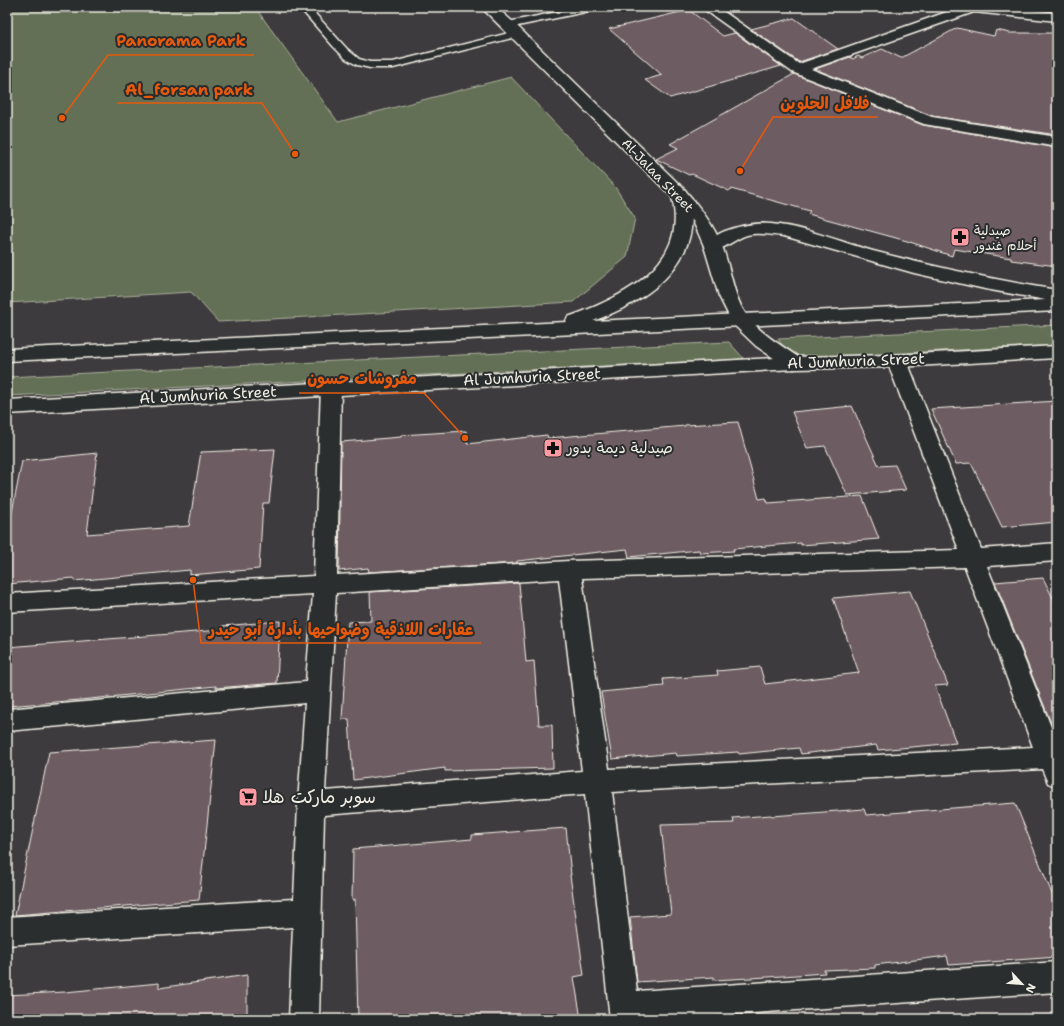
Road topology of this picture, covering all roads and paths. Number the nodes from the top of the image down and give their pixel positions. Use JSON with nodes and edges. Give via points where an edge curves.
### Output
{"nodes":[{"id":1,"x":304,"y":7,"type":"edge"},
{"id":2,"x":488,"y":7,"type":"edge"},
{"id":3,"x":595,"y":7,"type":"edge"},
{"id":4,"x":708,"y":7,"type":"edge"},
{"id":5,"x":970,"y":8,"type":"edge"},
{"id":6,"x":1057,"y":17,"type":"edge"},
{"id":7,"x":513,"y":29,"type":"junction"},
{"id":8,"x":797,"y":69,"type":"junction"},
{"id":9,"x":1057,"y":142,"type":"edge"},
{"id":10,"x":679,"y":194,"type":"junction"},
{"id":11,"x":714,"y":246,"type":"junction"},
{"id":12,"x":1057,"y":296,"type":"edge"},
{"id":13,"x":1057,"y":305,"type":"edge"},
{"id":14,"x":740,"y":320,"type":"junction"},
{"id":15,"x":545,"y":329,"type":"junction"},
{"id":16,"x":1057,"y":352,"type":"edge"},
{"id":17,"x":7,"y":355,"type":"edge"},
{"id":18,"x":897,"y":361,"type":"junction"},
{"id":19,"x":794,"y":363,"type":"junction"},
{"id":20,"x":331,"y":388,"type":"junction"},
{"id":21,"x":7,"y":406,"type":"edge"},
{"id":22,"x":1057,"y":552,"type":"edge"},
{"id":23,"x":973,"y":558,"type":"junction"},
{"id":24,"x":569,"y":570,"type":"junction"},
{"id":25,"x":325,"y":585,"type":"junction"},
{"id":26,"x":7,"y":603,"type":"edge"},
{"id":27,"x":318,"y":691,"type":"junction"},
{"id":28,"x":7,"y":720,"type":"edge"},
{"id":29,"x":1055,"y":763,"type":"edge"},
{"id":30,"x":597,"y":781,"type":"junction"},
{"id":31,"x":311,"y":804,"type":"junction"},
{"id":32,"x":308,"y":912,"type":"junction"},
{"id":33,"x":7,"y":931,"type":"edge"},
{"id":34,"x":1057,"y":977,"type":"edge"},
{"id":35,"x":624,"y":1013,"type":"edge"},
{"id":36,"x":304,"y":1019,"type":"edge"}],
"edges":[{"from":1,"to":7,"type":"lane","via":[[347,55],[357,62],[372,65],[393,65]]},
{"from":2,"to":7,"type":"street","name":"Al-Jalaa Street"},
{"from":3,"to":7,"type":"lane"},
{"from":4,"to":8,"type":"street"},
{"from":5,"to":6,"type":"street"},
{"from":5,"to":8,"type":"street"},
{"from":7,"to":10,"type":"street","name":"Al-Jalaa Street"},
{"from":8,"to":9,"type":"street","via":[[929,121]]},
{"from":10,"to":11,"type":"street","name":"Al-Jalaa Street","via":[[701,220]]},
{"from":10,"to":15,"type":"street","via":[[684,223],[681,237],[672,257],[653,280],[637,293],[596,314]]},
{"from":11,"to":12,"type":"street","via":[[732,234],[758,228],[784,231],[905,266]]},
{"from":11,"to":14,"type":"street","name":"Al-Jalaa Street","via":[[728,296]]},
{"from":13,"to":14,"type":"street"},
{"from":14,"to":15,"type":"street"},
{"from":14,"to":19,"type":"street","name":"Al-Jalaa Street","via":[[763,342]]},
{"from":15,"to":17,"type":"street"},
{"from":16,"to":18,"type":"street","name":"Al Jumhuria Street"},
{"from":18,"to":19,"type":"street","name":"Al Jumhuria Street"},
{"from":18,"to":23,"type":"street"},
{"from":19,"to":20,"type":"street","name":"Al Jumhuria Street"},
{"from":20,"to":21,"type":"street","name":"Al Jumhuria Street"},
{"from":20,"to":25,"type":"street"},
{"from":22,"to":23,"type":"street"},
{"from":23,"to":24,"type":"street"},
{"from":23,"to":29,"type":"street"},
{"from":24,"to":25,"type":"street"},
{"from":24,"to":30,"type":"street"},
{"from":25,"to":26,"type":"street"},
{"from":25,"to":27,"type":"street"},
{"from":27,"to":28,"type":"street"},
{"from":27,"to":31,"type":"street"},
{"from":29,"to":30,"type":"street"},
{"from":30,"to":31,"type":"street"},
{"from":30,"to":35,"type":"street"},
{"from":31,"to":32,"type":"street"},
{"from":32,"to":33,"type":"street"},
{"from":32,"to":36,"type":"street"},
{"from":34,"to":35,"type":"street"}]}
